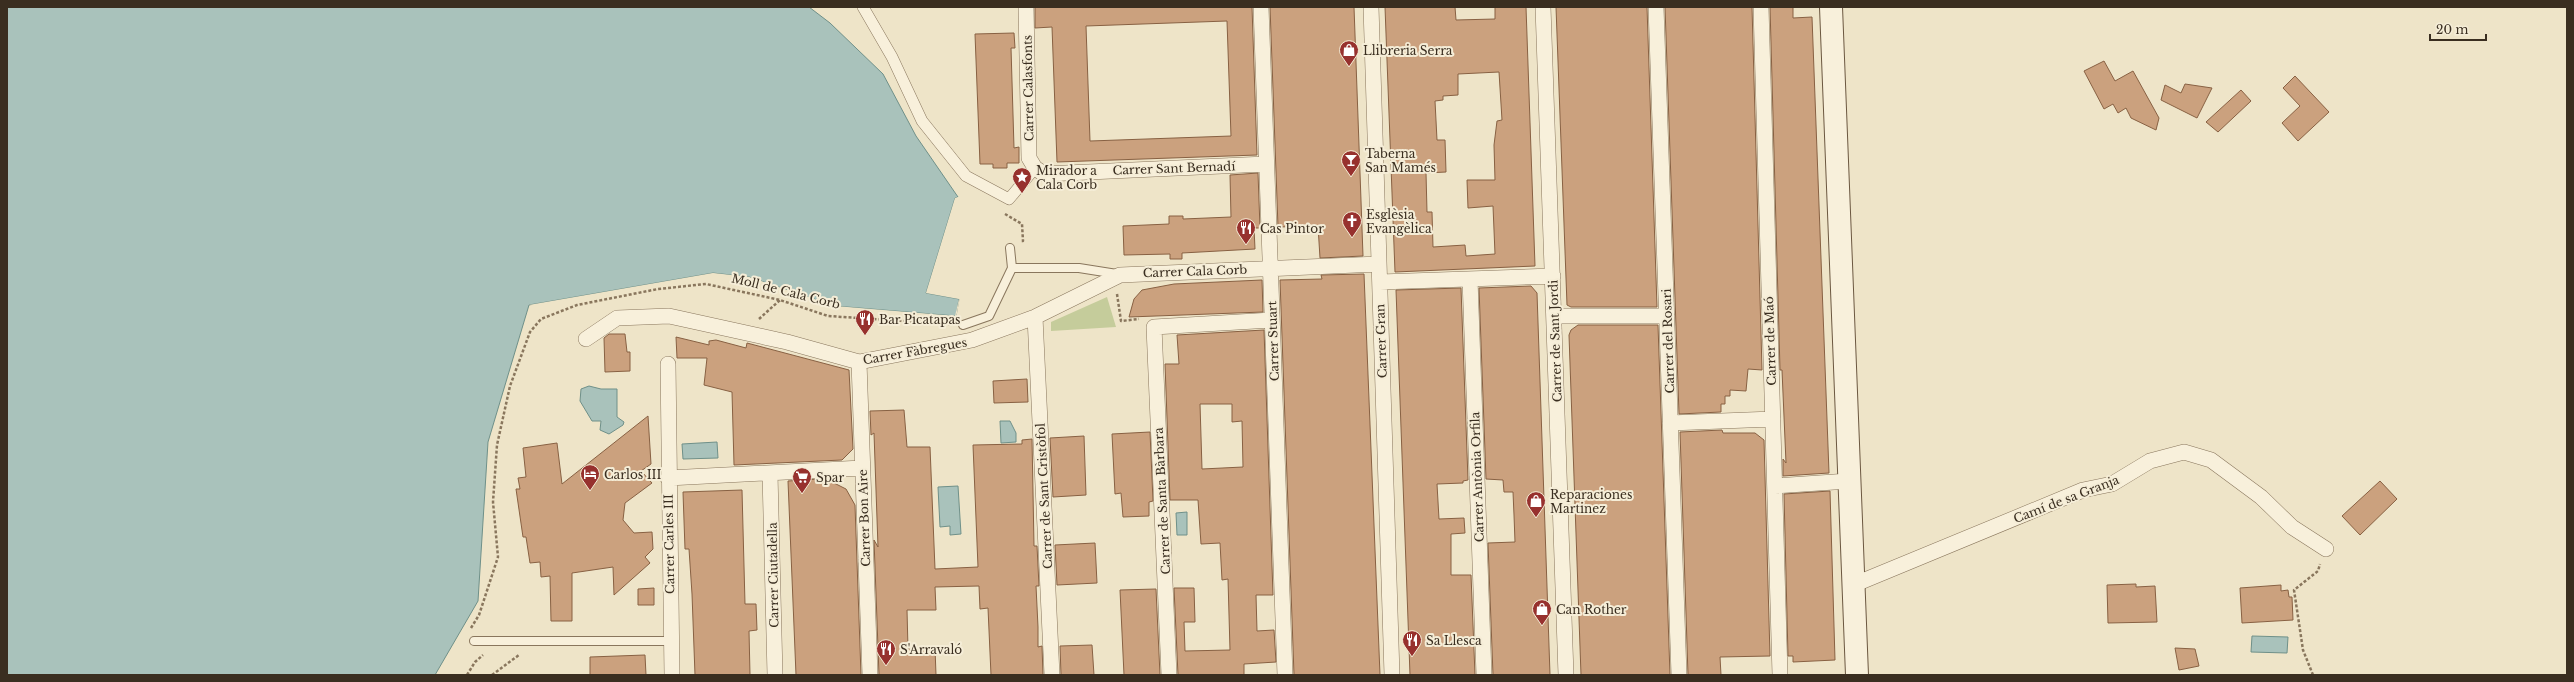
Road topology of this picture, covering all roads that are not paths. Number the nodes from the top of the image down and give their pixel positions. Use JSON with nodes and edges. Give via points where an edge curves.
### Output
{"nodes":[{"id":1,"x":863,"y":7,"type":"edge"},
{"id":2,"x":1026,"y":7,"type":"edge"},
{"id":3,"x":1261,"y":7,"type":"edge"},
{"id":4,"x":1371,"y":7,"type":"edge"},
{"id":5,"x":1543,"y":7,"type":"edge"},
{"id":6,"x":1656,"y":7,"type":"edge"},
{"id":7,"x":1761,"y":7,"type":"edge"},
{"id":8,"x":1831,"y":7,"type":"edge"},
{"id":9,"x":1266,"y":164,"type":"junction"},
{"id":10,"x":1035,"y":168,"type":"junction"},
{"id":11,"x":1010,"y":248,"type":"dead end"},
{"id":12,"x":1379,"y":264,"type":"junction"},
{"id":13,"x":1012,"y":268,"type":"junction"},
{"id":14,"x":1270,"y":268,"type":"junction"},
{"id":15,"x":1553,"y":276,"type":"junction"},
{"id":16,"x":1115,"y":277,"type":"junction"},
{"id":17,"x":1470,"y":279,"type":"junction"},
{"id":18,"x":1380,"y":282,"type":"junction"},
{"id":19,"x":1554,"y":316,"type":"junction"},
{"id":20,"x":1667,"y":316,"type":"junction"},
{"id":21,"x":1035,"y":317,"type":"junction"},
{"id":22,"x":1272,"y":320,"type":"junction"},
{"id":23,"x":963,"y":324,"type":"road end"},
{"id":24,"x":586,"y":338,"type":"dead end"},
{"id":25,"x":859,"y":362,"type":"junction"},
{"id":26,"x":668,"y":364,"type":"dead end"},
{"id":27,"x":1773,"y":419,"type":"junction"},
{"id":28,"x":1670,"y":423,"type":"junction"},
{"id":29,"x":862,"y":468,"type":"junction"},
{"id":30,"x":770,"y":474,"type":"junction"},
{"id":31,"x":668,"y":478,"type":"junction"},
{"id":32,"x":1849,"y":481,"type":"junction"},
{"id":33,"x":1775,"y":486,"type":"junction"},
{"id":34,"x":2326,"y":549,"type":"road end"},
{"id":35,"x":1853,"y":585,"type":"junction"},
{"id":36,"x":672,"y":640,"type":"junction"},
{"id":37,"x":474,"y":641,"type":"road end"},
{"id":38,"x":672,"y":675,"type":"edge"},
{"id":39,"x":775,"y":675,"type":"edge"},
{"id":40,"x":870,"y":675,"type":"edge"},
{"id":41,"x":1052,"y":675,"type":"edge"},
{"id":42,"x":1170,"y":675,"type":"edge"},
{"id":43,"x":1284,"y":675,"type":"edge"},
{"id":44,"x":1392,"y":675,"type":"edge"},
{"id":45,"x":1484,"y":675,"type":"edge"},
{"id":46,"x":1566,"y":675,"type":"edge"},
{"id":47,"x":1680,"y":675,"type":"edge"},
{"id":48,"x":1780,"y":675,"type":"edge"},
{"id":49,"x":1857,"y":675,"type":"edge"}],
"edges":[{"from":1,"to":10,"type":"street","via":[[892,57],[922,121],[966,176],[1009,199]]},
{"from":2,"to":10,"type":"street","name":"Carrer Calasfonts","via":[[1029,158]]},
{"from":3,"to":9,"type":"street","name":"Carrer Stuart"},
{"from":4,"to":12,"type":"street","name":"Carrer Gran"},
{"from":5,"to":15,"type":"street","name":"Carrer de Sant Jordi"},
{"from":6,"to":20,"type":"street","name":"Carrer del Rosari"},
{"from":7,"to":27,"type":"street","name":"Carrer de Maó"},
{"from":8,"to":32,"type":"main road"},
{"from":9,"to":10,"type":"street","name":"Carrer Sant Bernadí","via":[[1044,174]]},
{"from":9,"to":14,"type":"street","name":"Carrer Stuart"},
{"from":11,"to":13,"type":"lane"},
{"from":12,"to":14,"type":"street","name":"Carrer Cala Corb"},
{"from":12,"to":18,"type":"street","name":"Carrer Gran"},
{"from":13,"to":16,"type":"lane","name":"Carrer Cala Corb","via":[[1079,268]]},
{"from":13,"to":23,"type":"lane","via":[[989,316]]},
{"from":14,"to":16,"type":"street","name":"Carrer Cala Corb"},
{"from":14,"to":22,"type":"street","name":"Carrer Stuart"},
{"from":15,"to":17,"type":"street"},
{"from":15,"to":19,"type":"street","name":"Carrer de Sant Jordi"},
{"from":16,"to":21,"type":"street","name":"Carrer Fàbregues"},
{"from":17,"to":18,"type":"street"},
{"from":17,"to":45,"type":"street","name":"Carrer Antònia Orfila"},
{"from":18,"to":44,"type":"street","name":"Carrer Gran"},
{"from":19,"to":20,"type":"street"},
{"from":19,"to":46,"type":"street","name":"Carrer de Sant Jordi"},
{"from":20,"to":28,"type":"street","name":"Carrer del Rosari"},
{"from":21,"to":25,"type":"street","name":"Carrer Fàbregues","via":[[972,340]]},
{"from":21,"to":41,"type":"street","name":"Carrer de Sant Cristòfol"},
{"from":22,"to":42,"type":"street","name":"Carrer de Santa Bàrbara","via":[[1154,327]]},
{"from":22,"to":43,"type":"street","name":"Carrer Stuart"},
{"from":24,"to":25,"type":"street","name":"Carrer Fàbregues","via":[[617,318],[669,316],[744,332]]},
{"from":25,"to":29,"type":"street","name":"Carrer Bon Aire"},
{"from":26,"to":31,"type":"street","name":"Carrer Carles III"},
{"from":27,"to":28,"type":"street"},
{"from":27,"to":33,"type":"street","name":"Carrer de Maó"},
{"from":28,"to":47,"type":"street","name":"Carrer del Rosari"},
{"from":29,"to":30,"type":"street"},
{"from":29,"to":40,"type":"street","name":"Carrer Bon Aire"},
{"from":30,"to":31,"type":"street"},
{"from":30,"to":39,"type":"street","name":"Carrer Ciutadella"},
{"from":31,"to":36,"type":"street","name":"Carrer Carles III"},
{"from":32,"to":33,"type":"street"},
{"from":32,"to":35,"type":"main road"},
{"from":33,"to":48,"type":"street","name":"Carrer de Maó"},
{"from":34,"to":35,"type":"street","name":"Camí de sa Granja","via":[[2292,527],[2261,497],[2211,460],[2184,452],[2150,461],[2112,484],[2083,490]]},
{"from":35,"to":49,"type":"main road"},
{"from":36,"to":37,"type":"lane"},
{"from":36,"to":38,"type":"street","name":"Carrer Carles III"}]}
